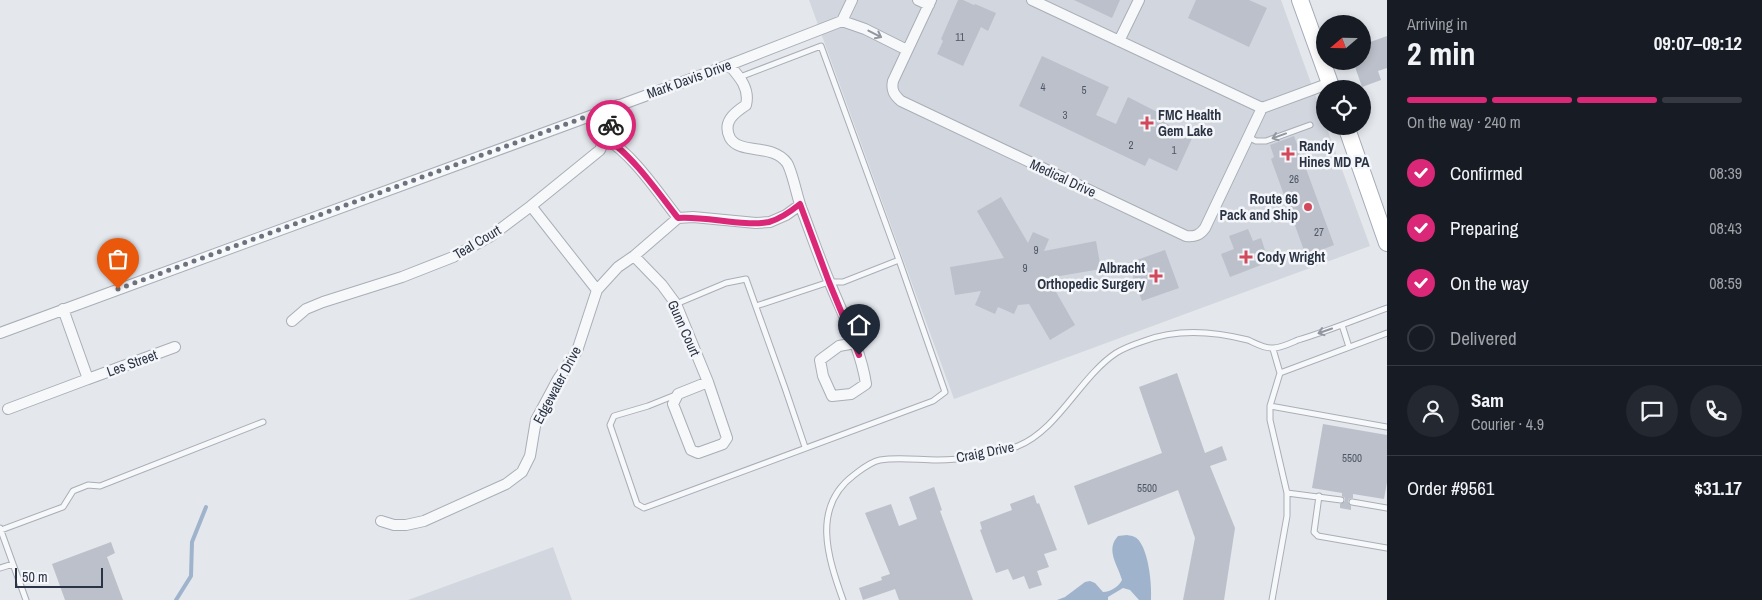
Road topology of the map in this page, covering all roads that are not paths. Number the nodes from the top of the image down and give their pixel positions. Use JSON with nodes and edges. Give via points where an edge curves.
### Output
{"nodes":[{"id":1,"x":852,"y":0,"type":"edge"},
{"id":2,"x":918,"y":0,"type":"edge"},
{"id":3,"x":1032,"y":0,"type":"edge"},
{"id":4,"x":1139,"y":0,"type":"edge"},
{"id":5,"x":1300,"y":0,"type":"edge"},
{"id":6,"x":930,"y":2,"type":"edge"},
{"id":7,"x":842,"y":21,"type":"junction"},
{"id":8,"x":1119,"y":41,"type":"junction"},
{"id":9,"x":907,"y":50,"type":"junction"},
{"id":10,"x":729,"y":65,"type":"junction"},
{"id":11,"x":740,"y":77,"type":"junction"},
{"id":12,"x":1329,"y":80,"type":"edge"},
{"id":13,"x":1316,"y":91,"type":"edge"},
{"id":14,"x":618,"y":105,"type":"junction"},
{"id":15,"x":1262,"y":108,"type":"junction"},
{"id":16,"x":1310,"y":125,"type":"dead end"},
{"id":17,"x":1349,"y":135,"type":"edge"},
{"id":18,"x":1248,"y":137,"type":"junction"},
{"id":19,"x":606,"y":139,"type":"junction"},
{"id":20,"x":800,"y":204,"type":"junction"},
{"id":21,"x":531,"y":206,"type":"junction"},
{"id":22,"x":678,"y":218,"type":"junction"},
{"id":23,"x":1386,"y":237,"type":"edge"},
{"id":24,"x":634,"y":256,"type":"junction"},
{"id":25,"x":899,"y":260,"type":"junction"},
{"id":26,"x":829,"y":282,"type":"junction"},
{"id":27,"x":597,"y":290,"type":"junction"},
{"id":28,"x":676,"y":304,"type":"junction"},
{"id":29,"x":756,"y":306,"type":"junction"},
{"id":30,"x":1387,"y":308,"type":"edge"},
{"id":31,"x":63,"y":309,"type":"junction"},
{"id":32,"x":292,"y":320,"type":"dead end"},
{"id":33,"x":1342,"y":325,"type":"junction"},
{"id":34,"x":0,"y":333,"type":"edge"},
{"id":35,"x":1387,"y":333,"type":"edge"},
{"id":36,"x":855,"y":343,"type":"junction"},
{"id":37,"x":1350,"y":346,"type":"junction"},
{"id":38,"x":175,"y":347,"type":"dead end"},
{"id":39,"x":1272,"y":348,"type":"junction"},
{"id":40,"x":1280,"y":374,"type":"junction"},
{"id":41,"x":88,"y":379,"type":"junction"},
{"id":42,"x":708,"y":382,"type":"junction"},
{"id":43,"x":678,"y":394,"type":"junction"},
{"id":44,"x":1270,"y":406,"type":"junction"},
{"id":45,"x":8,"y":409,"type":"dead end"},
{"id":46,"x":263,"y":422,"type":"dead end"},
{"id":47,"x":1387,"y":427,"type":"edge"},
{"id":48,"x":805,"y":447,"type":"junction"},
{"id":49,"x":1286,"y":492,"type":"junction"},
{"id":50,"x":1319,"y":496,"type":"junction"},
{"id":51,"x":1341,"y":500,"type":"dead end"},
{"id":52,"x":1352,"y":502,"type":"dead end"},
{"id":53,"x":1387,"y":508,"type":"edge"},
{"id":54,"x":381,"y":521,"type":"dead end"},
{"id":55,"x":1,"y":529,"type":"edge"},
{"id":56,"x":1387,"y":548,"type":"edge"},
{"id":57,"x":13,"y":564,"type":"junction"},
{"id":58,"x":0,"y":568,"type":"edge"},
{"id":59,"x":26,"y":600,"type":"edge"},
{"id":60,"x":843,"y":600,"type":"edge"},
{"id":61,"x":1272,"y":600,"type":"edge"}],
"edges":[{"from":1,"to":7,"type":"street"},
{"from":2,"to":6,"type":"street"},
{"from":3,"to":8,"type":"street"},
{"from":4,"to":8,"type":"street"},
{"from":5,"to":12,"type":"main road"},
{"from":6,"to":9,"type":"street","name":"Medical Drive"},
{"from":7,"to":9,"type":"street","one_way":true},
{"from":7,"to":10,"type":"street","name":"Mark Davis Drive"},
{"from":8,"to":15,"type":"street"},
{"from":9,"to":18,"type":"street","name":"Medical Drive","via":[[892,86],[901,101],[1186,236],[1198,235],[1205,228]]},
{"from":10,"to":11,"type":"street"},
{"from":10,"to":14,"type":"street","name":"Mark Davis Drive"},
{"from":11,"to":20,"type":"street","via":[[748,96],[746,105],[728,121],[731,140],[739,146],[777,153],[787,164]]},
{"from":11,"to":25,"type":"lane","via":[[821,46]]},
{"from":13,"to":15,"type":"street"},
{"from":14,"to":19,"type":"street","name":"Teal Court"},
{"from":14,"to":31,"type":"street","name":"Mark Davis Drive"},
{"from":15,"to":18,"type":"street","name":"Medical Drive"},
{"from":16,"to":18,"type":"lane","one_way":true,"via":[[1266,140],[1256,141]]},
{"from":17,"to":23,"type":"main road"},
{"from":19,"to":21,"type":"street","name":"Teal Court","via":[[600,150]]},
{"from":19,"to":22,"type":"street","via":[[616,144],[633,162]]},
{"from":20,"to":22,"type":"street","via":[[770,222]]},
{"from":20,"to":26,"type":"street"},
{"from":21,"to":27,"type":"street"},
{"from":21,"to":32,"type":"street","name":"Teal Court","via":[[491,236],[452,258],[322,302]]},
{"from":22,"to":24,"type":"street","name":"Edgewater Drive"},
{"from":24,"to":27,"type":"street","name":"Edgewater Drive","via":[[618,267]]},
{"from":24,"to":28,"type":"street","name":"Gunn Court"},
{"from":25,"to":26,"type":"lane","via":[[843,282]]},
{"from":25,"to":48,"type":"lane","via":[[945,392],[933,401]]},
{"from":26,"to":29,"type":"lane"},
{"from":26,"to":36,"type":"street"},
{"from":27,"to":54,"type":"street","name":"Edgewater Drive","via":[[578,351],[558,379],[536,420],[530,456],[522,472],[506,484],[424,521],[394,525]]},
{"from":28,"to":29,"type":"lane","via":[[726,283],[746,279]]},
{"from":28,"to":42,"type":"street","name":"Gunn Court"},
{"from":29,"to":48,"type":"lane"},
{"from":30,"to":33,"type":"lane"},
{"from":31,"to":34,"type":"street","name":"Mark Davis Drive"},
{"from":31,"to":41,"type":"street"},
{"from":33,"to":37,"type":"lane"},
{"from":33,"to":39,"type":"lane","one_way":true},
{"from":35,"to":37,"type":"lane"},
{"from":36,"to":36,"type":"street","via":[[866,384],[850,394],[832,396],[820,360],[839,346]]},
{"from":37,"to":40,"type":"lane"},
{"from":38,"to":41,"type":"street","name":"Les Street"},
{"from":39,"to":40,"type":"lane"},
{"from":39,"to":60,"type":"lane","name":"Craig Drive","via":[[1205,332],[1174,332],[1117,352],[1096,370],[1046,427],[1032,440],[1016,447],[965,459],[879,460],[865,466],[838,491],[829,510],[826,537],[830,562]]},
{"from":40,"to":44,"type":"lane"},
{"from":41,"to":45,"type":"street","name":"Les Street"},
{"from":42,"to":43,"type":"street"},
{"from":42,"to":43,"type":"street","name":"Gunn Court","via":[[727,438],[723,444],[698,453],[691,450],[673,404]]},
{"from":43,"to":48,"type":"lane","via":[[614,416],[610,425],[636,504],[644,508]]},
{"from":44,"to":47,"type":"lane"},
{"from":44,"to":49,"type":"lane","via":[[1272,433]]},
{"from":46,"to":55,"type":"lane","via":[[100,486],[88,485],[73,491],[63,507]]},
{"from":49,"to":50,"type":"lane"},
{"from":49,"to":61,"type":"lane","via":[[1287,516]]},
{"from":50,"to":51,"type":"lane"},
{"from":50,"to":56,"type":"lane","via":[[1314,532],[1318,536]]},
{"from":52,"to":53,"type":"lane"},
{"from":55,"to":57,"type":"lane"},
{"from":57,"to":58,"type":"lane"},
{"from":57,"to":59,"type":"lane"}]}
